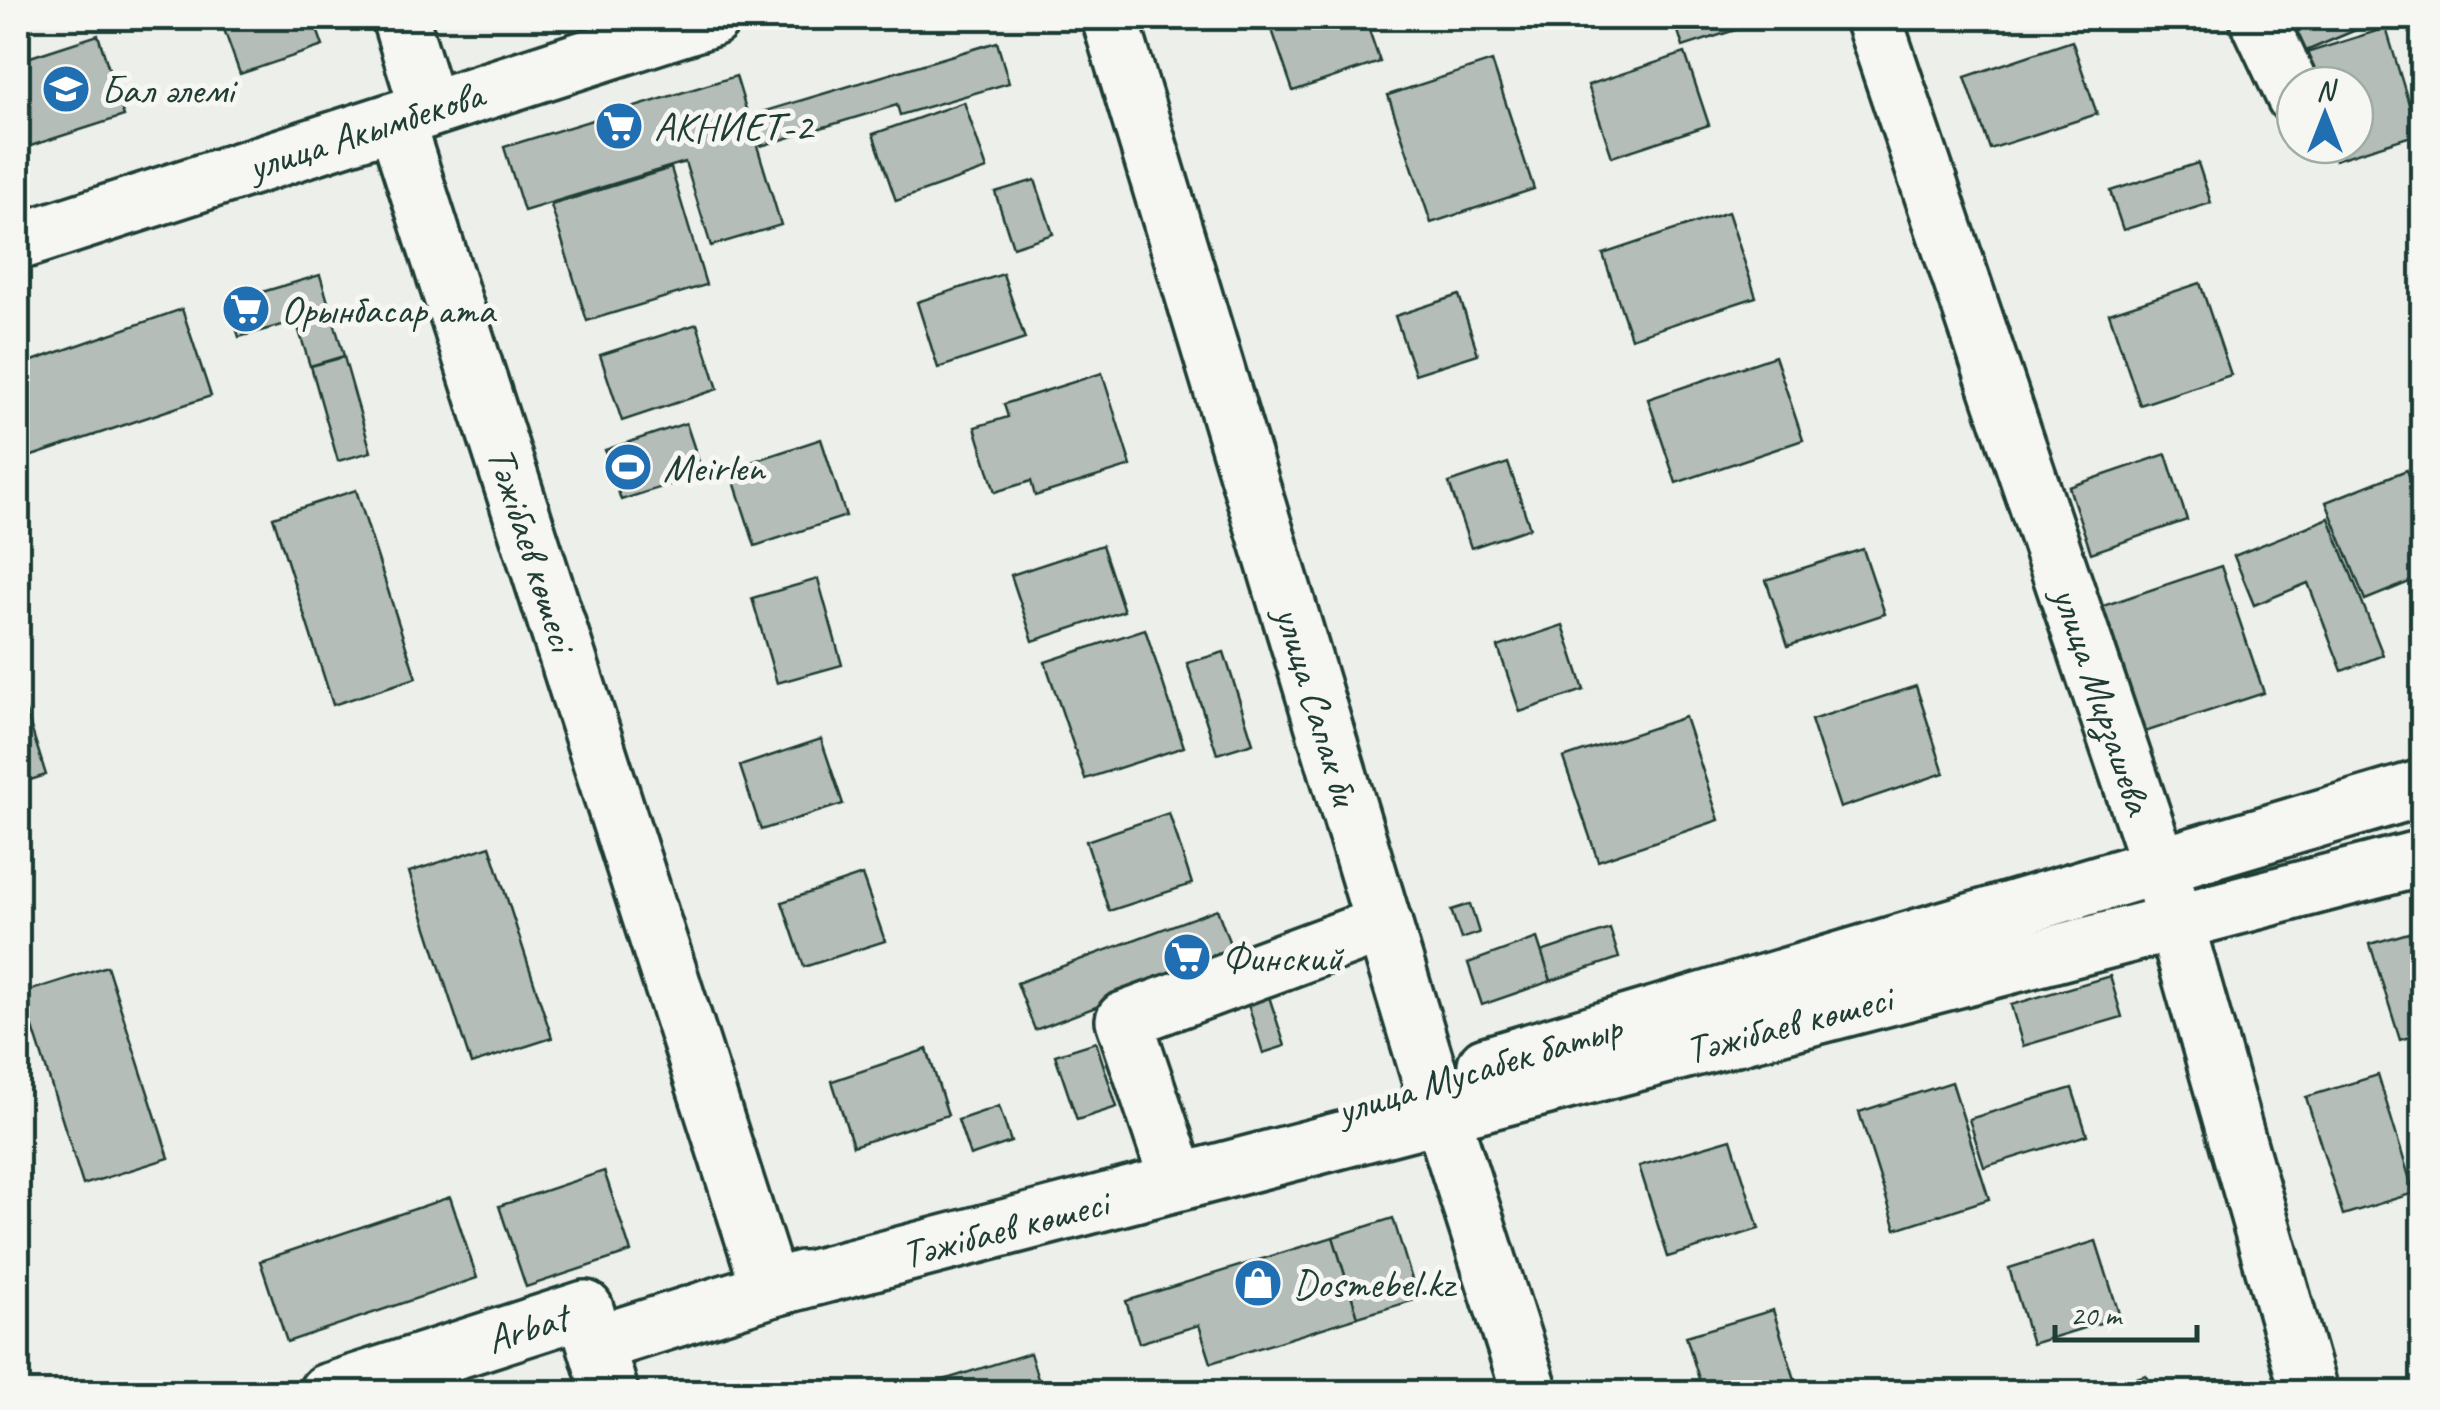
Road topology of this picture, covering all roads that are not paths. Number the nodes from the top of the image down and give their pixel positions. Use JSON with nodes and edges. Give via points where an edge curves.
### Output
{"nodes":[{"id":1,"x":400,"y":18,"type":"edge"},
{"id":2,"x":712,"y":18,"type":"edge"},
{"id":3,"x":1110,"y":18,"type":"edge"},
{"id":4,"x":1874,"y":18,"type":"edge"},
{"id":5,"x":2258,"y":18,"type":"edge"},
{"id":6,"x":2280,"y":65,"type":"edge"},
{"id":7,"x":412,"y":115,"type":"junction"},
{"id":8,"x":18,"y":242,"type":"edge"},
{"id":9,"x":2422,"y":788,"type":"edge"},
{"id":10,"x":2422,"y":858,"type":"edge"},
{"id":11,"x":2158,"y":864,"type":"junction"},
{"id":12,"x":1384,"y":924,"type":"junction"},
{"id":13,"x":1431,"y":1082,"type":"junction"},
{"id":14,"x":1172,"y":1163,"type":"junction"},
{"id":15,"x":770,"y":1289,"type":"junction"},
{"id":16,"x":603,"y":1368,"type":"edge"},
{"id":17,"x":327,"y":1392,"type":"edge"},
{"id":18,"x":1530,"y":1392,"type":"edge"},
{"id":19,"x":2309,"y":1392,"type":"edge"}],
"edges":[{"from":1,"to":7,"type":"street","name":"Тәжібаев көшесі"},
{"from":2,"to":7,"type":"street","name":"улица Акымбекова"},
{"from":3,"to":12,"type":"street","name":"улица Сапак би"},
{"from":4,"to":11,"type":"street","name":"улица Мирзашева"},
{"from":5,"to":6,"type":"street"},
{"from":7,"to":8,"type":"street","name":"улица Акымбекова"},
{"from":7,"to":15,"type":"street","name":"Тәжібаев көшесі"},
{"from":9,"to":11,"type":"street","name":"улица Мусабек батыр"},
{"from":10,"to":15,"type":"street","name":"Тәжібаев көшесі"},
{"from":11,"to":13,"type":"street","name":"улица Мусабек батыр"},
{"from":11,"to":19,"type":"street","name":"улица Мирзашева"},
{"from":12,"to":13,"type":"street","name":"улица Сапак би"},
{"from":12,"to":14,"type":"street","via":[[1124,1020]]},
{"from":13,"to":14,"type":"street","name":"улица Мусабек батыр"},
{"from":13,"to":18,"type":"street","name":"улица Сапак би"},
{"from":14,"to":15,"type":"street","name":"улица Мусабек батыр"},
{"from":15,"to":16,"type":"street","name":"улица Мусабек батыр"},
{"from":16,"to":17,"type":"street","name":"Arbat","via":[[585,1309]]}]}
